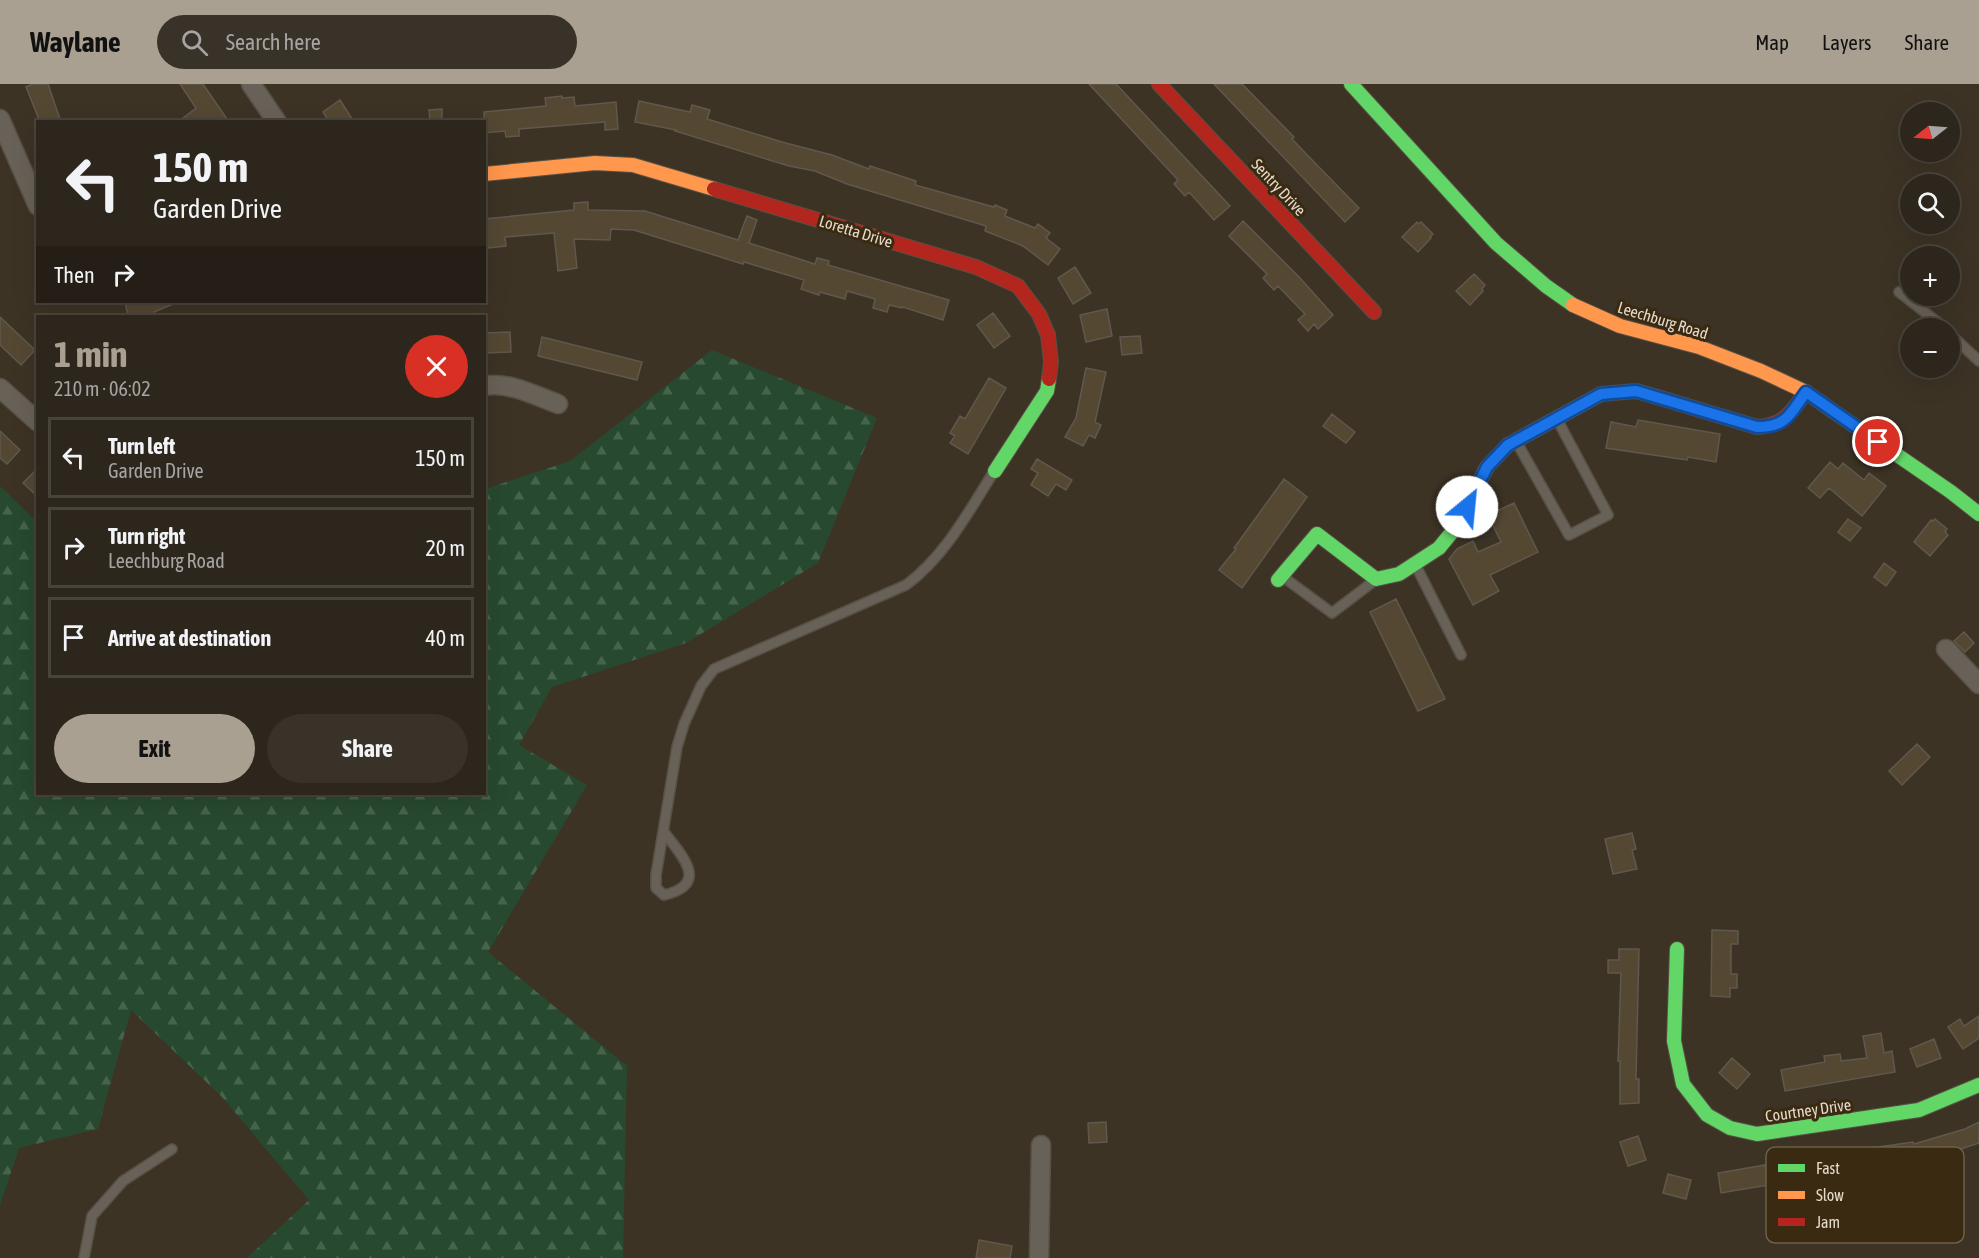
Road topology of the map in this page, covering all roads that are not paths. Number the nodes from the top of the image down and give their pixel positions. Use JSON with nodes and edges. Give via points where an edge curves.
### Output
{"nodes":[{"id":1,"x":251,"y":84,"type":"edge"},
{"id":2,"x":1159,"y":84,"type":"edge"},
{"id":3,"x":1351,"y":84,"type":"edge"},
{"id":4,"x":0,"y":119,"type":"edge"},
{"id":5,"x":277,"y":120,"type":"edge"},
{"id":6,"x":486,"y":174,"type":"edge"},
{"id":7,"x":36,"y":201,"type":"edge"},
{"id":8,"x":1899,"y":292,"type":"dead end"},
{"id":9,"x":1374,"y":312,"type":"dead end"},
{"id":10,"x":1932,"y":318,"type":"edge"},
{"id":11,"x":1960,"y":343,"type":"edge"},
{"id":12,"x":1979,"y":361,"type":"edge"},
{"id":13,"x":486,"y":386,"type":"edge"},
{"id":14,"x":0,"y":388,"type":"edge"},
{"id":15,"x":1806,"y":392,"type":"junction"},
{"id":16,"x":558,"y":404,"type":"dead end"},
{"id":17,"x":1556,"y":419,"type":"junction"},
{"id":18,"x":36,"y":420,"type":"edge"},
{"id":19,"x":1516,"y":441,"type":"junction"},
{"id":20,"x":995,"y":471,"type":"joint"},
{"id":21,"x":1979,"y":514,"type":"edge"},
{"id":22,"x":1415,"y":564,"type":"junction"},
{"id":23,"x":1280,"y":578,"type":"joint"},
{"id":24,"x":1376,"y":579,"type":"junction"},
{"id":25,"x":1946,"y":649,"type":"dead end"},
{"id":26,"x":1461,"y":655,"type":"dead end"},
{"id":27,"x":1979,"y":684,"type":"edge"},
{"id":28,"x":664,"y":832,"type":"junction"},
{"id":29,"x":1677,"y":949,"type":"dead end"},
{"id":30,"x":1979,"y":1085,"type":"edge"},
{"id":31,"x":1041,"y":1145,"type":"dead end"},
{"id":32,"x":172,"y":1149,"type":"dead end"},
{"id":33,"x":84,"y":1258,"type":"edge"},
{"id":34,"x":1039,"y":1258,"type":"edge"}],
"edges":[{"from":1,"to":5,"type":"street"},
{"from":2,"to":9,"type":"street","name":"Sentry Drive"},
{"from":3,"to":15,"type":"street","name":"Leechburg Road","via":[[1497,243],[1574,306],[1620,326],[1699,347]]},
{"from":4,"to":7,"type":"street"},
{"from":6,"to":20,"type":"street","name":"Loretta Drive","via":[[595,163],[633,165],[976,267],[1018,286],[1039,314],[1048,335],[1051,362],[1047,391]]},
{"from":8,"to":10,"type":"lane"},
{"from":11,"to":12,"type":"lane"},
{"from":13,"to":16,"type":"street","via":[[513,388]]},
{"from":14,"to":18,"type":"street"},
{"from":15,"to":17,"type":"street","via":[[1785,420],[1773,427],[1757,427],[1636,391],[1601,394]]},
{"from":15,"to":21,"type":"street","name":"Leechburg Road"},
{"from":17,"to":19,"type":"street"},
{"from":17,"to":19,"type":"lane","via":[[1608,515],[1569,535]]},
{"from":19,"to":22,"type":"street","via":[[1487,467],[1457,526],[1439,548]]},
{"from":20,"to":28,"type":"lane","via":[[942,550],[919,576],[708,675],[677,747]]},
{"from":22,"to":24,"type":"street","via":[[1399,574]]},
{"from":22,"to":26,"type":"lane"},
{"from":23,"to":24,"type":"lane","via":[[1332,613]]},
{"from":23,"to":24,"type":"street","via":[[1317,534]]},
{"from":25,"to":27,"type":"street"},
{"from":28,"to":28,"type":"lane","via":[[656,875],[656,888],[664,895],[685,886],[690,876],[686,860]]},
{"from":29,"to":30,"type":"street","name":"Courtney Drive","via":[[1674,1041],[1683,1084],[1707,1115],[1730,1128],[1756,1134],[1918,1110]]},
{"from":31,"to":34,"type":"street"},
{"from":32,"to":33,"type":"lane","via":[[123,1181],[92,1216]]}]}
